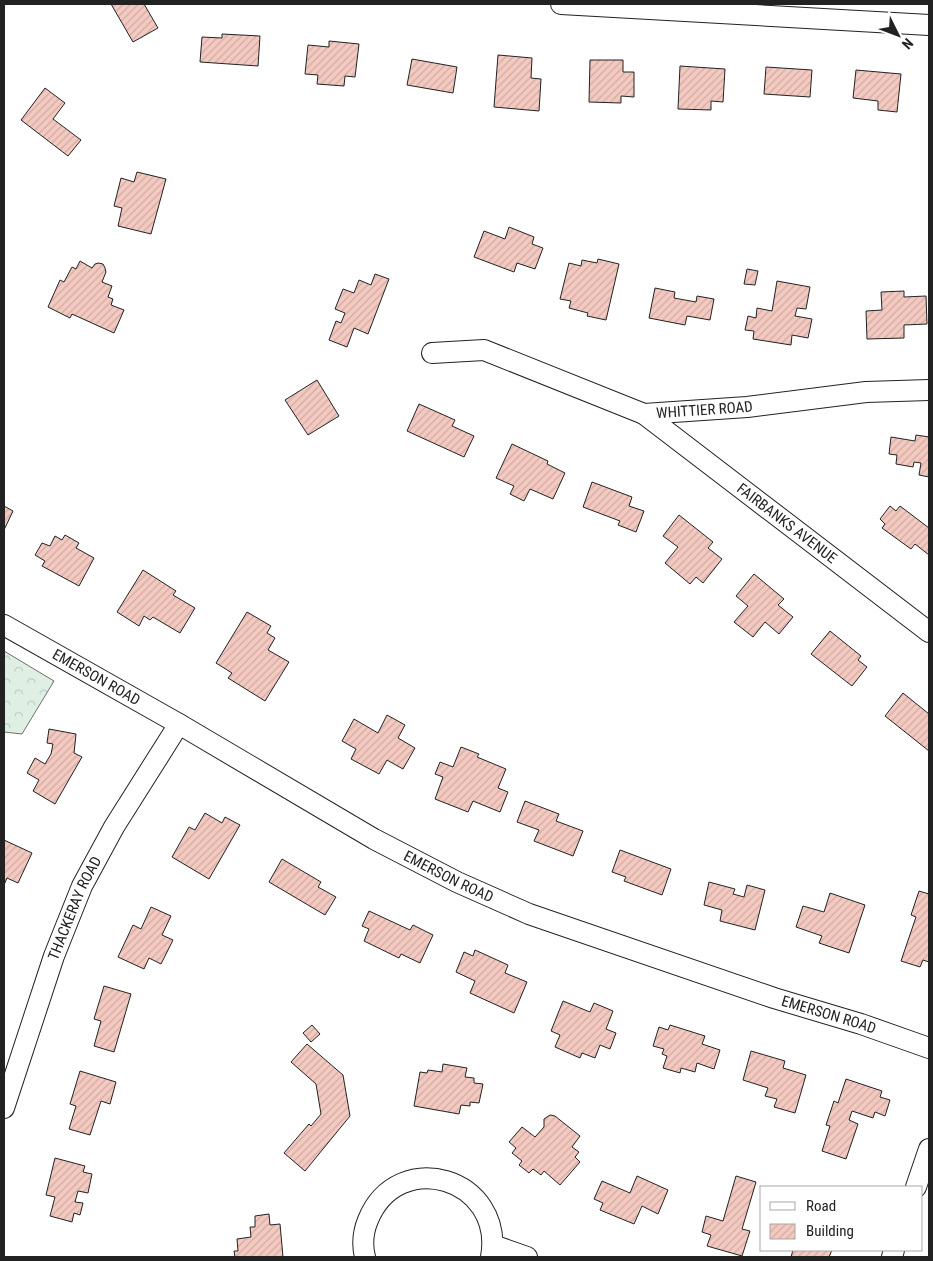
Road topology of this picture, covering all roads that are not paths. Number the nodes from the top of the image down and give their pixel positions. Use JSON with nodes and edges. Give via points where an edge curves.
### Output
{"nodes":[{"id":1,"x":561,"y":4,"type":"edge"},
{"id":2,"x":929,"y":25,"type":"edge"},
{"id":3,"x":432,"y":353,"type":"dead end"},
{"id":4,"x":929,"y":390,"type":"edge"},
{"id":5,"x":644,"y":414,"type":"junction"},
{"id":6,"x":4,"y":625,"type":"edge"},
{"id":7,"x":929,"y":632,"type":"edge"},
{"id":8,"x":179,"y":724,"type":"junction"},
{"id":9,"x":929,"y":1048,"type":"edge"},
{"id":10,"x":4,"y":1108,"type":"edge"},
{"id":11,"x":929,"y":1149,"type":"edge"},
{"id":12,"x":916,"y":1186,"type":"edge"},
{"id":13,"x":492,"y":1251,"type":"edge"},
{"id":14,"x":365,"y":1257,"type":"edge"},
{"id":15,"x":527,"y":1257,"type":"edge"}],
"edges":[{"from":1,"to":2,"type":"street"},
{"from":3,"to":5,"type":"street","name":"WHITTIER ROAD","via":[[484,350]]},
{"from":4,"to":5,"type":"street","name":"WHITTIER ROAD","via":[[866,392],[747,407]]},
{"from":5,"to":7,"type":"street","name":"FAIRBANKS AVENUE"},
{"from":6,"to":8,"type":"street","name":"EMERSON ROAD"},
{"from":8,"to":9,"type":"street","name":"EMERSON ROAD","via":[[374,839],[457,882],[529,914]]},
{"from":8,"to":10,"type":"street","name":"THACKERAY ROAD","via":[[114,827],[82,886],[54,956]]},
{"from":11,"to":12,"type":"street"},
{"from":13,"to":14,"type":"street","via":[[491,1224],[481,1205],[466,1190],[447,1180],[426,1178],[405,1182],[386,1193],[372,1209],[364,1229]]},
{"from":13,"to":15,"type":"street"}]}
